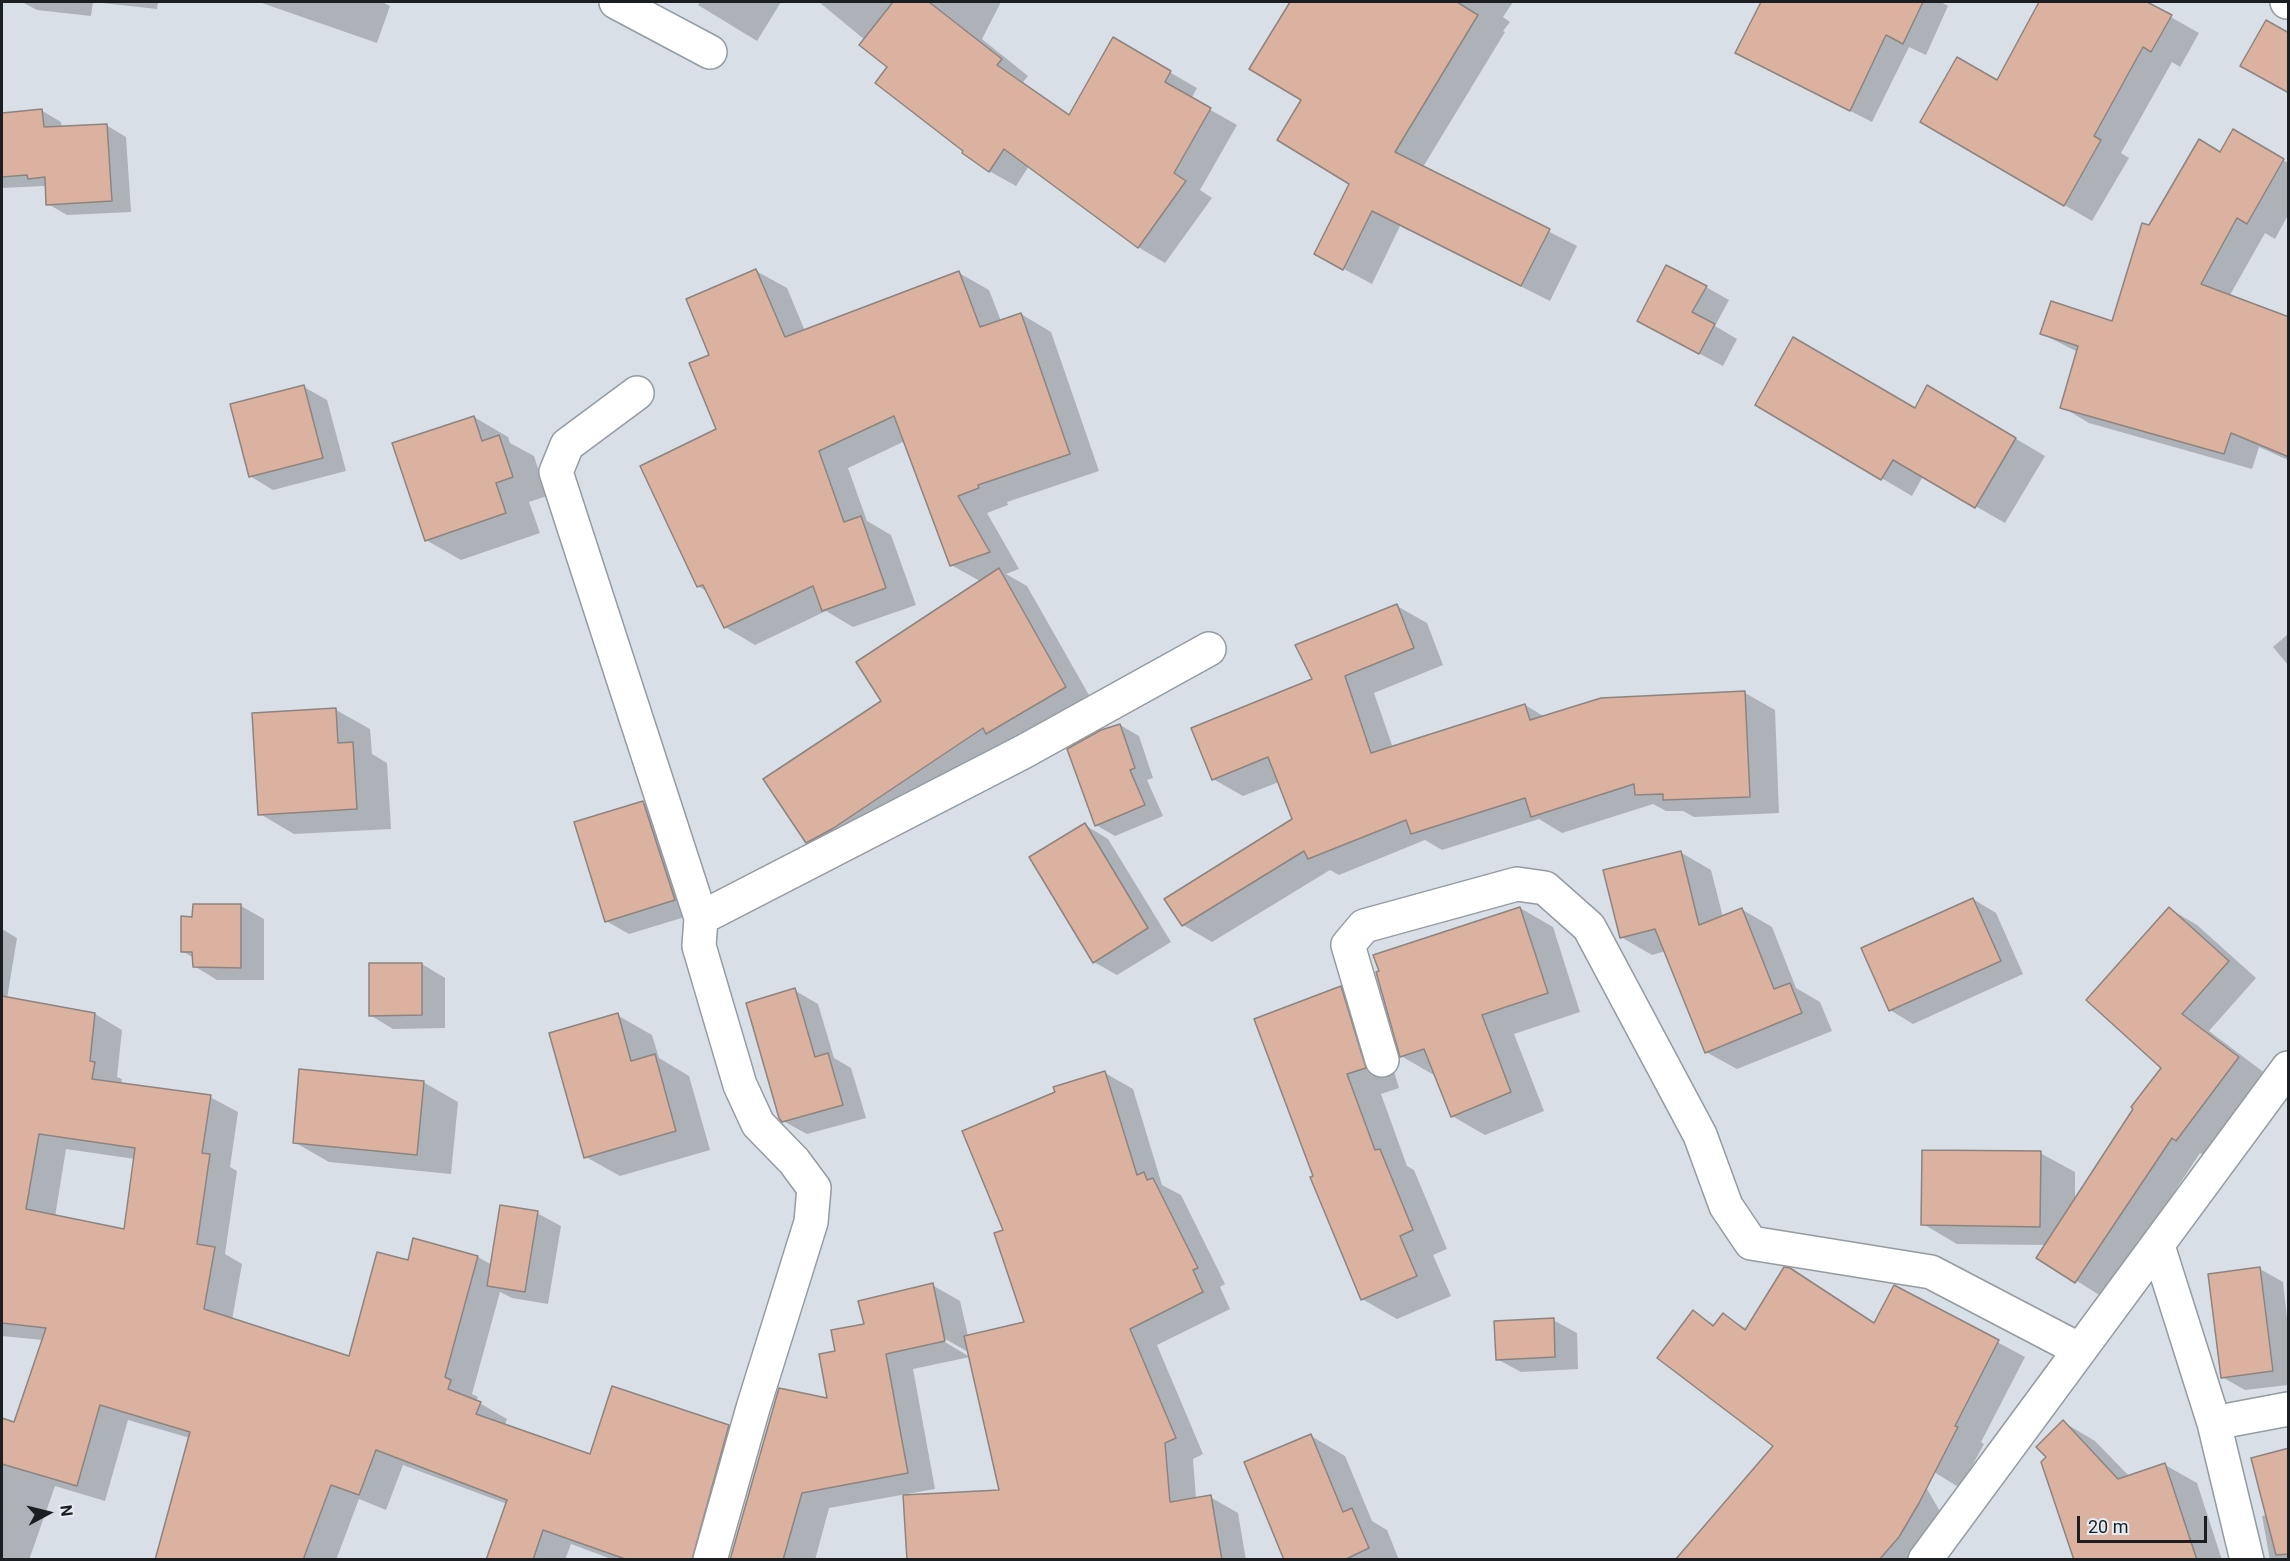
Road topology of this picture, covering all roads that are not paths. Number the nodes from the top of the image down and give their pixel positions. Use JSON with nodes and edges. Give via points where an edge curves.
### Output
{"nodes":[{"id":1,"x":616,"y":2,"type":"edge"},
{"id":2,"x":710,"y":52,"type":"dead end"},
{"id":3,"x":637,"y":393,"type":"dead end"},
{"id":4,"x":1209,"y":649,"type":"dead end"},
{"id":5,"x":701,"y":918,"type":"junction"},
{"id":6,"x":1382,"y":1060,"type":"dead end"},
{"id":7,"x":2289,"y":1068,"type":"edge"},
{"id":8,"x":2158,"y":1246,"type":"junction"},
{"id":9,"x":2080,"y":1350,"type":"junction"},
{"id":10,"x":2289,"y":1409,"type":"edge"},
{"id":11,"x":2214,"y":1423,"type":"junction"},
{"id":12,"x":710,"y":1560,"type":"edge"},
{"id":13,"x":1925,"y":1560,"type":"edge"},
{"id":14,"x":2247,"y":1560,"type":"edge"}],
"edges":[{"from":1,"to":2,"type":"street"},
{"from":3,"to":5,"type":"street","via":[[567,445],[556,472]]},
{"from":4,"to":5,"type":"street","via":[[1023,752]]},
{"from":5,"to":12,"type":"street","via":[[699,946],[740,1085],[758,1124],[814,1188],[811,1222]]},
{"from":6,"to":9,"type":"street","via":[[1348,945],[1365,926],[1517,884],[1545,888],[1589,927],[1700,1135],[1726,1206],[1751,1243],[1931,1272]]},
{"from":7,"to":8,"type":"street"},
{"from":8,"to":9,"type":"street"},
{"from":8,"to":11,"type":"street"},
{"from":9,"to":13,"type":"street"},
{"from":10,"to":11,"type":"street"},
{"from":11,"to":14,"type":"street"}]}
